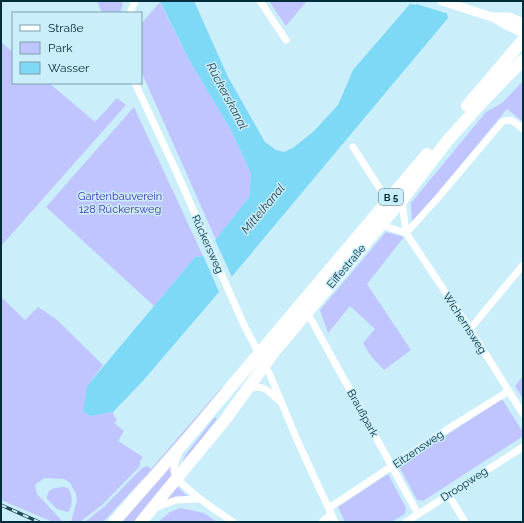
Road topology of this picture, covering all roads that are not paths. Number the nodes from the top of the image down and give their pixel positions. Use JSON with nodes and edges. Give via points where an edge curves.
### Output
{"nodes":[{"id":1,"x":135,"y":1,"type":"edge"},
{"id":2,"x":260,"y":1,"type":"edge"},
{"id":3,"x":442,"y":1,"type":"edge"},
{"id":4,"x":130,"y":12,"type":"edge"},
{"id":5,"x":492,"y":17,"type":"junction"},
{"id":6,"x":523,"y":22,"type":"edge"},
{"id":7,"x":523,"y":33,"type":"edge"},
{"id":8,"x":286,"y":40,"type":"dead end"},
{"id":9,"x":523,"y":40,"type":"edge"},
{"id":10,"x":523,"y":60,"type":"edge"},
{"id":11,"x":135,"y":84,"type":"edge"},
{"id":12,"x":523,"y":129,"type":"edge"},
{"id":13,"x":353,"y":147,"type":"dead end"},
{"id":14,"x":402,"y":200,"type":"junction"},
{"id":15,"x":388,"y":201,"type":"junction"},
{"id":16,"x":379,"y":226,"type":"junction"},
{"id":17,"x":362,"y":232,"type":"junction"},
{"id":18,"x":406,"y":233,"type":"junction"},
{"id":19,"x":523,"y":265,"type":"edge"},
{"id":20,"x":307,"y":312,"type":"junction"},
{"id":21,"x":470,"y":329,"type":"junction"},
{"id":22,"x":261,"y":359,"type":"junction"},
{"id":23,"x":246,"y":389,"type":"junction"},
{"id":24,"x":508,"y":390,"type":"junction"},
{"id":25,"x":282,"y":405,"type":"junction"},
{"id":26,"x":523,"y":414,"type":"edge"},
{"id":27,"x":187,"y":439,"type":"junction"},
{"id":28,"x":523,"y":447,"type":"edge"},
{"id":29,"x":393,"y":467,"type":"junction"},
{"id":30,"x":177,"y":478,"type":"junction"},
{"id":31,"x":448,"y":494,"type":"junction"},
{"id":32,"x":200,"y":499,"type":"junction"},
{"id":33,"x":151,"y":510,"type":"junction"},
{"id":34,"x":330,"y":511,"type":"junction"},
{"id":35,"x":418,"y":514,"type":"junction"},
{"id":36,"x":114,"y":522,"type":"edge"},
{"id":37,"x":141,"y":522,"type":"edge"},
{"id":38,"x":233,"y":522,"type":"edge"},
{"id":39,"x":322,"y":522,"type":"edge"},
{"id":40,"x":335,"y":522,"type":"edge"},
{"id":41,"x":406,"y":522,"type":"edge"},
{"id":42,"x":465,"y":522,"type":"edge"}],
"edges":[{"from":1,"to":4,"type":"street"},
{"from":2,"to":8,"type":"street"},
{"from":3,"to":5,"type":"street"},
{"from":5,"to":6,"type":"street","via":[[509,17]]},
{"from":5,"to":7,"type":"street"},
{"from":9,"to":15,"type":"main road","name":"Eiffestraße","number":"B 5"},
{"from":10,"to":14,"type":"main road","name":"Eiffestraße","number":"B 5","via":[[448,140]]},
{"from":11,"to":22,"type":"street","name":"Rückersweg"},
{"from":12,"to":18,"type":"street","via":[[514,121],[507,119],[500,123]]},
{"from":13,"to":15,"type":"street"},
{"from":14,"to":16,"type":"main road","name":"Eiffestraße","number":"B 5"},
{"from":14,"to":18,"type":"street","name":"Wichernsweg"},
{"from":15,"to":17,"type":"main road","name":"Eiffestraße","number":"B 5"},
{"from":16,"to":17,"type":"street"},
{"from":16,"to":18,"type":"street"},
{"from":16,"to":20,"type":"main road","name":"Eiffestraße","number":"B 5"},
{"from":17,"to":22,"type":"main road","name":"Eiffestraße","number":"B 5"},
{"from":18,"to":21,"type":"street","name":"Wichernsweg"},
{"from":19,"to":21,"type":"street"},
{"from":20,"to":22,"type":"main road","name":"Eiffestraße","number":"B 5"},
{"from":20,"to":29,"type":"street","name":"Braußpark"},
{"from":21,"to":24,"type":"street","name":"Wichernsweg"},
{"from":22,"to":23,"type":"main road","name":"Eiffestraße","number":"B 5"},
{"from":22,"to":25,"type":"street","name":"Rückersweg"},
{"from":22,"to":27,"type":"main road","name":"Eiffestraße","number":"B 5"},
{"from":23,"to":25,"type":"street","name":"Rückersweg","via":[[266,389]]},
{"from":23,"to":30,"type":"main road","name":"Eiffestraße","number":"B 5","via":[[225,420]]},
{"from":24,"to":26,"type":"street","name":"Wichernsweg"},
{"from":24,"to":29,"type":"street","name":"Eitzensweg"},
{"from":25,"to":34,"type":"street","name":"Rückersweg"},
{"from":27,"to":30,"type":"street","via":[[175,464]]},
{"from":27,"to":36,"type":"main road","number":"B 5"},
{"from":28,"to":31,"type":"street","name":"Droopweg"},
{"from":29,"to":34,"type":"street","name":"Eitzensweg"},
{"from":29,"to":35,"type":"street","name":"Braußpark"},
{"from":30,"to":32,"type":"street"},
{"from":30,"to":33,"type":"main road","number":"B 5"},
{"from":31,"to":35,"type":"street","name":"Droopweg"},
{"from":31,"to":42,"type":"street"},
{"from":32,"to":33,"type":"street","via":[[176,500]]},
{"from":32,"to":38,"type":"street"},
{"from":33,"to":37,"type":"main road","number":"B 5"},
{"from":34,"to":39,"type":"street","name":"Eitzensweg"},
{"from":34,"to":40,"type":"street","name":"Rückersweg"},
{"from":35,"to":41,"type":"street","name":"Droopweg"}]}
